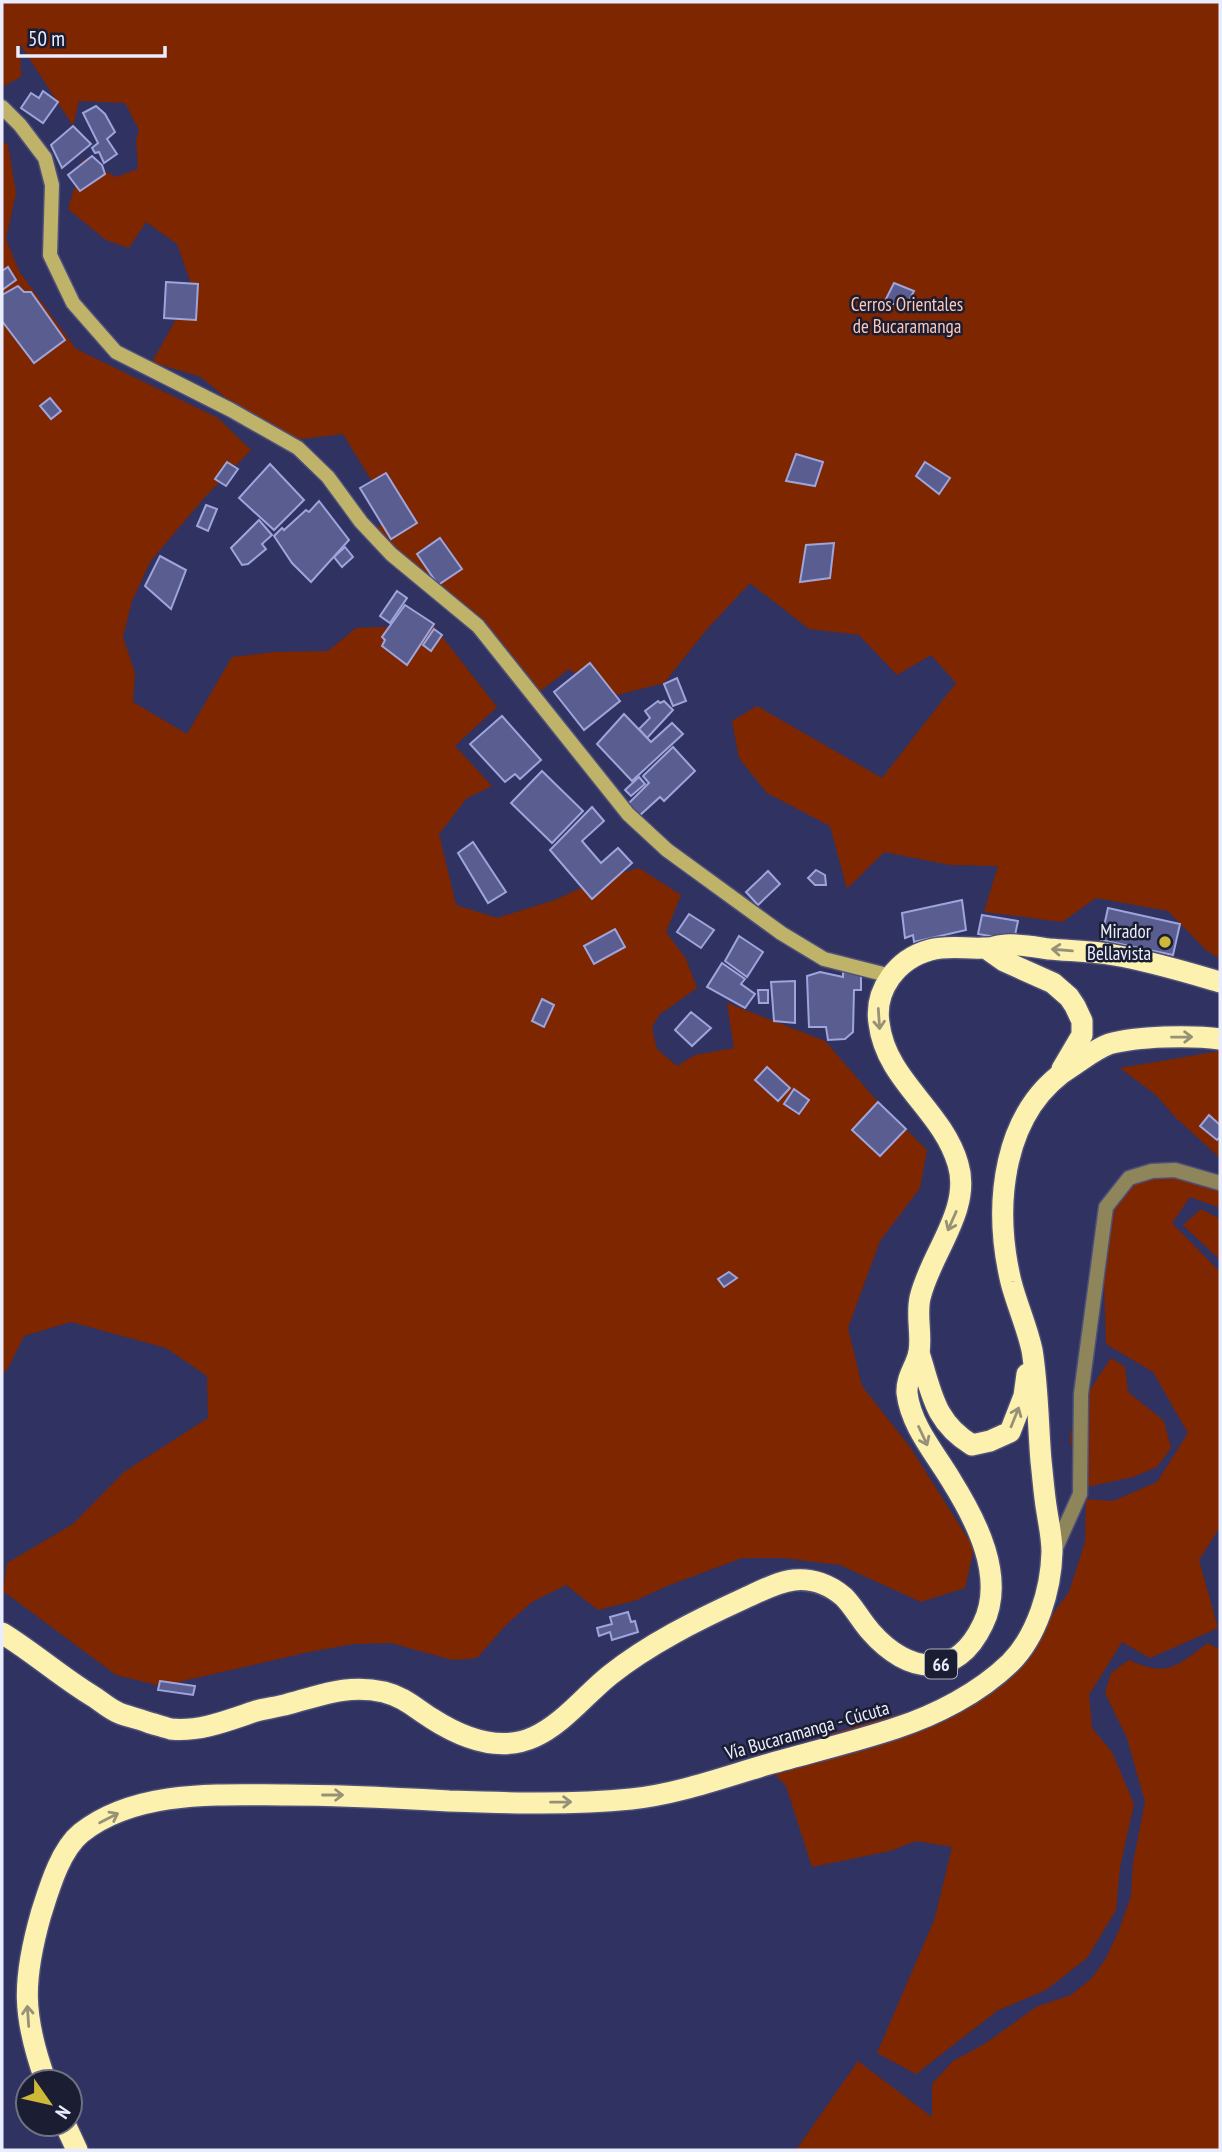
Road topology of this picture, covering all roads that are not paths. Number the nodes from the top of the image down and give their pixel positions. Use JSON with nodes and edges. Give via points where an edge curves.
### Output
{"nodes":[{"id":1,"x":2,"y":107,"type":"edge"},
{"id":2,"x":987,"y":949,"type":"junction"},
{"id":3,"x":891,"y":976,"type":"junction"},
{"id":4,"x":1220,"y":982,"type":"edge"},
{"id":5,"x":1220,"y":1039,"type":"edge"},
{"id":6,"x":1061,"y":1071,"type":"junction"},
{"id":7,"x":1220,"y":1183,"type":"edge"},
{"id":8,"x":1031,"y":1350,"type":"junction"},
{"id":9,"x":919,"y":1353,"type":"junction"},
{"id":10,"x":1052,"y":1556,"type":"junction"},
{"id":11,"x":2,"y":1633,"type":"edge"},
{"id":12,"x":42,"y":2068,"type":"edge"}],
"edges":[{"from":1,"to":3,"type":"street","via":[[45,158],[52,185],[50,255],[73,303],[116,352],[298,447],[391,554],[478,626],[628,814],[667,850],[824,959]]},
{"from":2,"to":3,"type":"highway","number":"66","via":[[931,949]]},
{"from":4,"to":2,"type":"highway","number":"66","one_way":true,"via":[[1115,955],[1008,945]]},
{"from":2,"to":6,"type":"highway","via":[[1053,983],[1069,997],[1082,1021],[1082,1035]]},
{"from":3,"to":9,"type":"highway","number":"66","one_way":true,"via":[[877,1009],[887,1055],[944,1132],[959,1165],[962,1186],[957,1209],[925,1276],[918,1307]]},
{"from":6,"to":5,"type":"highway","name":"Vía Bucaramanga - Cúcuta","number":"66","one_way":true,"via":[[1114,1042]]},
{"from":6,"to":8,"type":"highway","name":"Vía Bucaramanga - Cúcuta","number":"66","via":[[1035,1099],[1005,1166],[1002,1201],[1010,1279]]},
{"from":7,"to":10,"type":"street","via":[[1175,1170],[1152,1171],[1129,1178],[1106,1207],[1081,1394],[1080,1493]]},
{"from":9,"to":8,"type":"highway","one_way":true,"via":[[933,1402],[945,1423],[972,1446],[1010,1432],[1024,1396]]},
{"from":8,"to":10,"type":"highway","name":"Vía Bucaramanga - Cúcuta","number":"66"},
{"from":9,"to":11,"type":"highway","number":"66","one_way":true,"via":[[906,1389],[912,1411],[927,1445],[968,1509],[986,1552],[991,1584],[983,1626],[961,1654],[943,1664],[905,1661],[824,1583],[786,1581],[725,1607],[632,1659],[544,1732],[508,1744],[456,1733],[408,1700],[361,1689],[335,1690],[227,1721],[169,1729],[115,1712]]},
{"from":12,"to":10,"type":"highway","name":"Vía Bucaramanga - Cúcuta","number":"66","one_way":true,"via":[[28,2025],[30,1955],[63,1858],[78,1835],[108,1818],[130,1808],[190,1797],[354,1795],[507,1803],[634,1799],[693,1786],[898,1728],[977,1689],[1012,1662],[1029,1636],[1041,1612]]}]}
